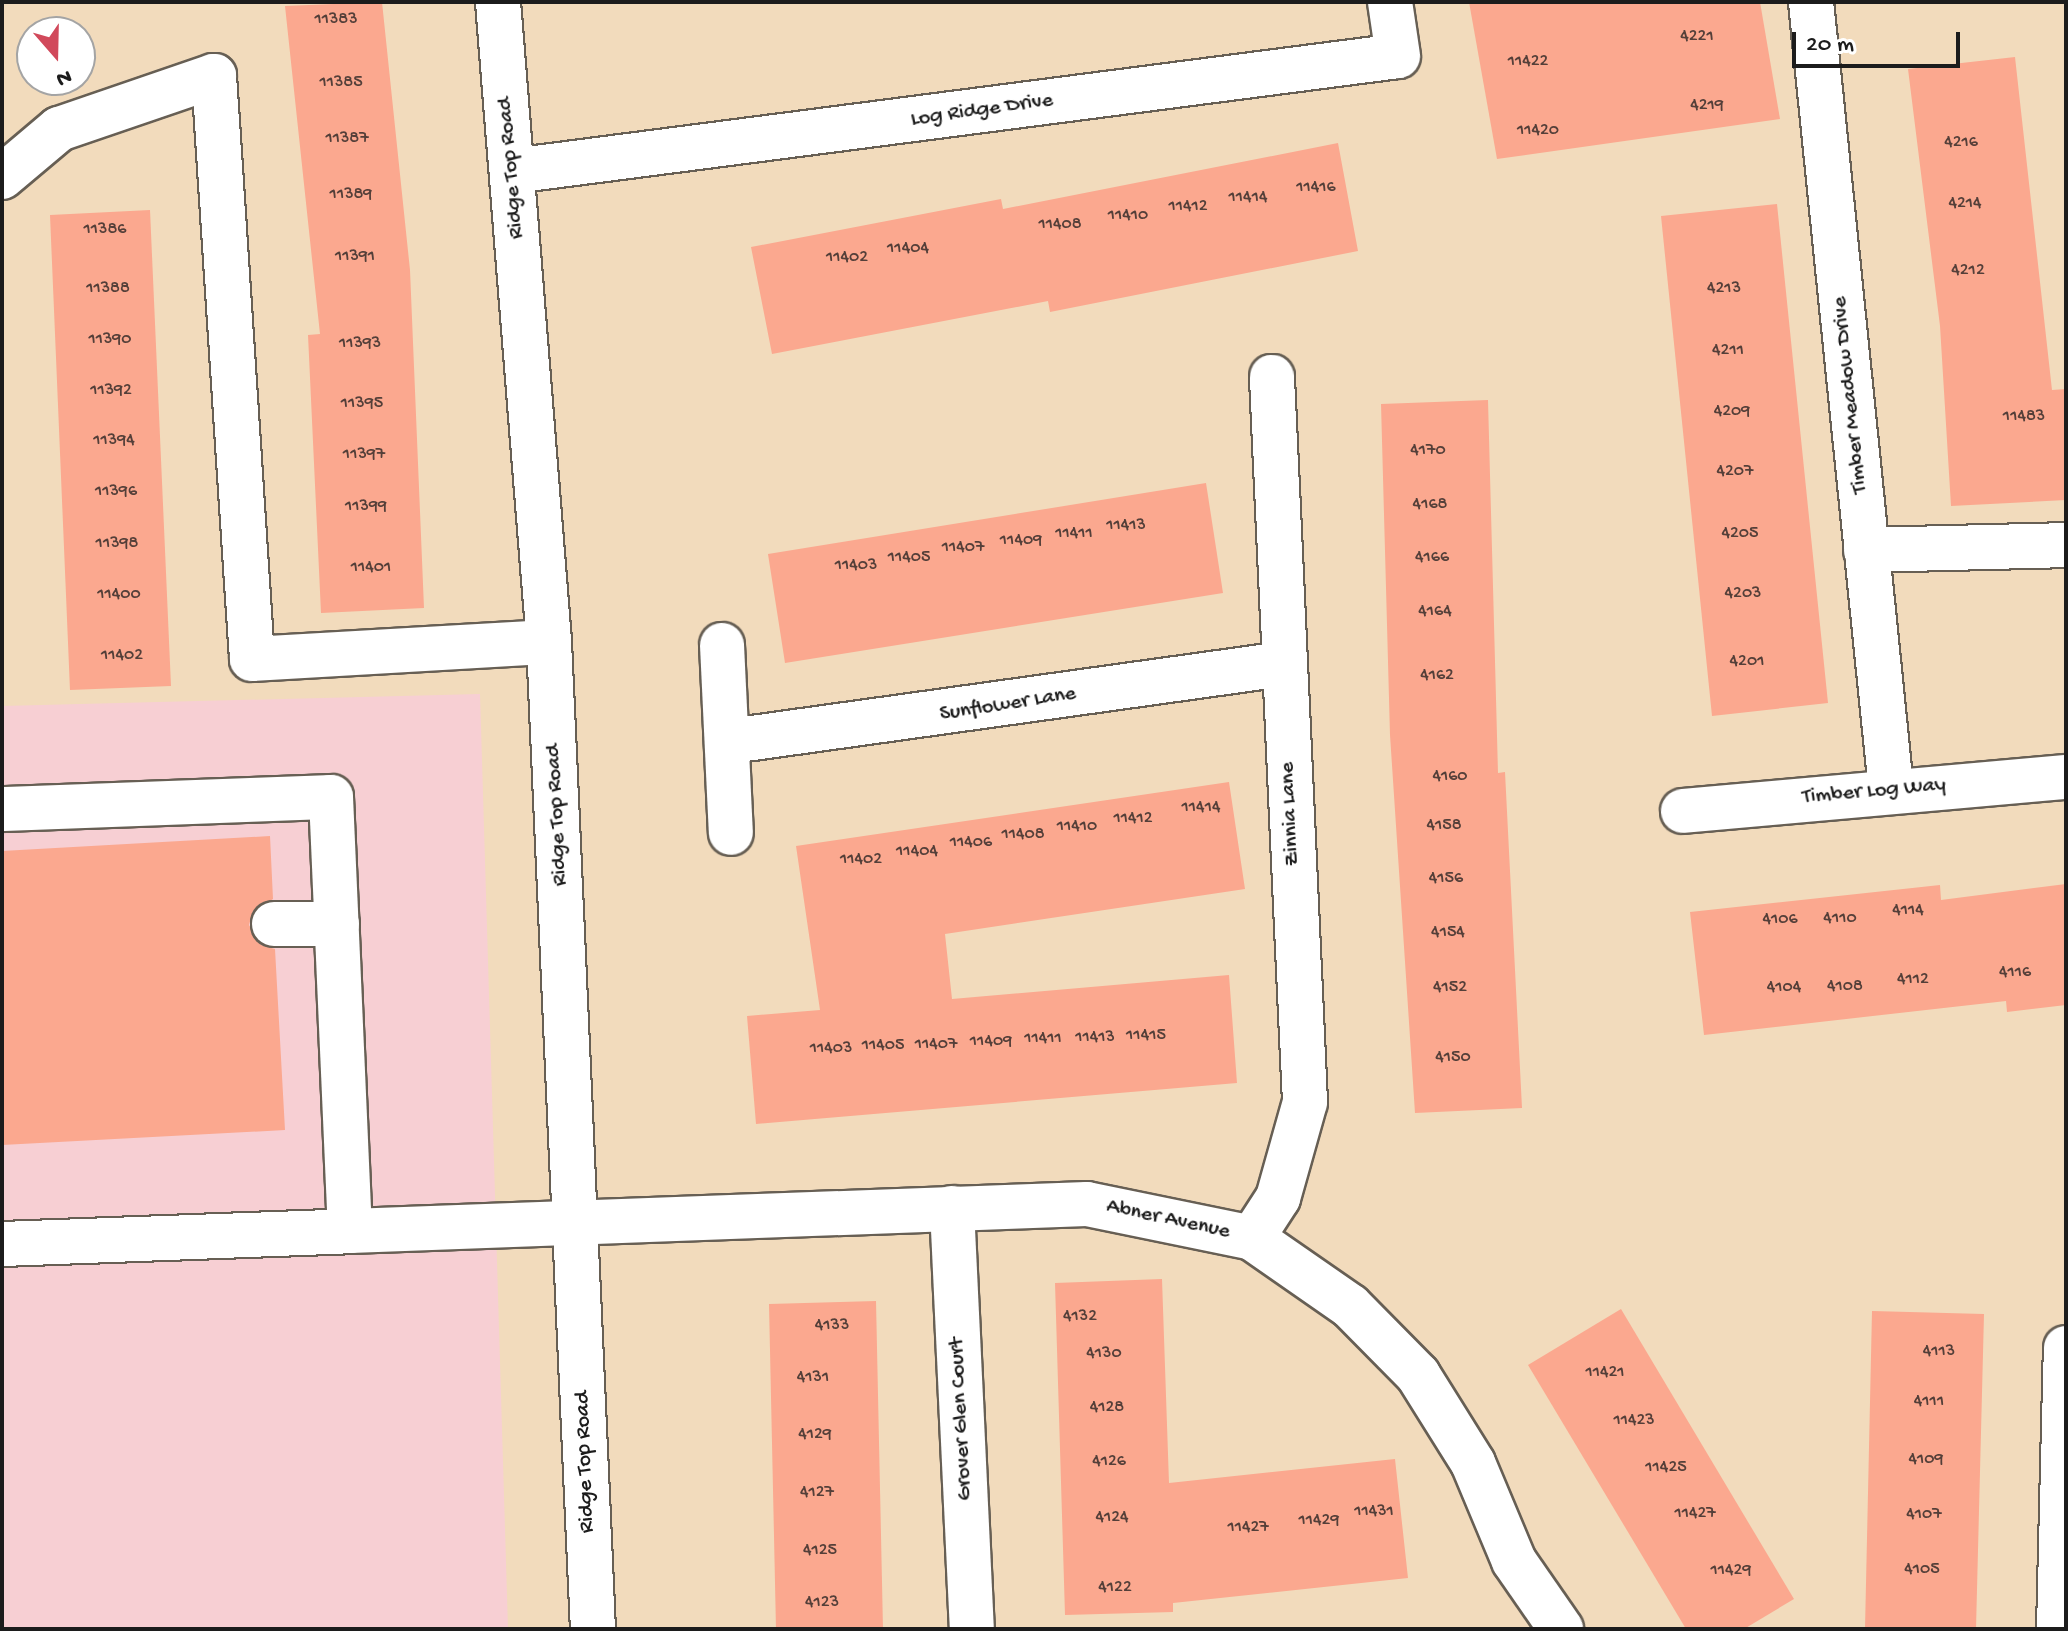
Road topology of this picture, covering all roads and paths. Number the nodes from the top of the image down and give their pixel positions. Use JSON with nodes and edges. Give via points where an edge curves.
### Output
{"nodes":[{"id":1,"x":498,"y":2,"type":"edge"},
{"id":2,"x":1390,"y":2,"type":"edge"},
{"id":3,"x":1811,"y":2,"type":"edge"},
{"id":4,"x":513,"y":171,"type":"junction"},
{"id":5,"x":2,"y":177,"type":"edge"},
{"id":6,"x":1272,"y":377,"type":"dead end"},
{"id":7,"x":2066,"y":545,"type":"edge"},
{"id":8,"x":1866,"y":550,"type":"junction"},
{"id":9,"x":549,"y":642,"type":"junction"},
{"id":10,"x":722,"y":645,"type":"dead end"},
{"id":11,"x":1283,"y":664,"type":"junction"},
{"id":12,"x":731,"y":741,"type":"junction"},
{"id":13,"x":2066,"y":777,"type":"edge"},
{"id":14,"x":1891,"y":788,"type":"junction"},
{"id":15,"x":2,"y":809,"type":"edge"},
{"id":16,"x":1683,"y":811,"type":"dead end"},
{"id":17,"x":731,"y":833,"type":"dead end"},
{"id":18,"x":274,"y":924,"type":"dead end"},
{"id":19,"x":337,"y":924,"type":"junction"},
{"id":20,"x":952,"y":1208,"type":"junction"},
{"id":21,"x":577,"y":1226,"type":"junction"},
{"id":22,"x":350,"y":1231,"type":"junction"},
{"id":23,"x":1252,"y":1238,"type":"junction"},
{"id":24,"x":2,"y":1244,"type":"edge"},
{"id":25,"x":2066,"y":1348,"type":"edge"},
{"id":26,"x":1538,"y":1622,"type":"edge"},
{"id":27,"x":593,"y":1629,"type":"edge"},
{"id":28,"x":972,"y":1629,"type":"edge"},
{"id":29,"x":2059,"y":1629,"type":"edge"}],
"edges":[{"from":1,"to":4,"type":"street","name":"Ridge Top Road"},
{"from":2,"to":4,"type":"street","name":"Log Ridge Drive","via":[[1398,56]]},
{"from":3,"to":8,"type":"street","name":"Timber Meadow Drive"},
{"from":4,"to":9,"type":"street","name":"Ridge Top Road"},
{"from":5,"to":9,"type":"street","via":[[59,129],[214,76],[252,659]]},
{"from":6,"to":11,"type":"street","name":"Zinnia Lane"},
{"from":7,"to":8,"type":"street"},
{"from":8,"to":14,"type":"street","name":"Timber Meadow Drive"},
{"from":9,"to":21,"type":"street","name":"Ridge Top Road"},
{"from":10,"to":12,"type":"street"},
{"from":11,"to":12,"type":"street","name":"Sunflower Lane"},
{"from":11,"to":23,"type":"street","name":"Zinnia Lane","via":[[1305,1102],[1278,1198]]},
{"from":12,"to":17,"type":"street"},
{"from":13,"to":14,"type":"street","name":"Timber Log Way"},
{"from":14,"to":16,"type":"street","name":"Timber Log Way"},
{"from":15,"to":19,"type":"street","via":[[331,797]]},
{"from":18,"to":19,"type":"street"},
{"from":19,"to":22,"type":"street"},
{"from":20,"to":21,"type":"street","name":"Abner Avenue"},
{"from":20,"to":23,"type":"street","name":"Abner Avenue","via":[[1087,1204]]},
{"from":20,"to":28,"type":"street","name":"Grover Glen Court"},
{"from":21,"to":22,"type":"street","name":"Abner Avenue"},
{"from":21,"to":27,"type":"street","name":"Ridge Top Road"},
{"from":22,"to":24,"type":"street","name":"Abner Avenue"},
{"from":23,"to":26,"type":"street","name":"Abner Avenue","via":[[1350,1306],[1418,1375],[1473,1463]]},
{"from":25,"to":29,"type":"street"}]}
